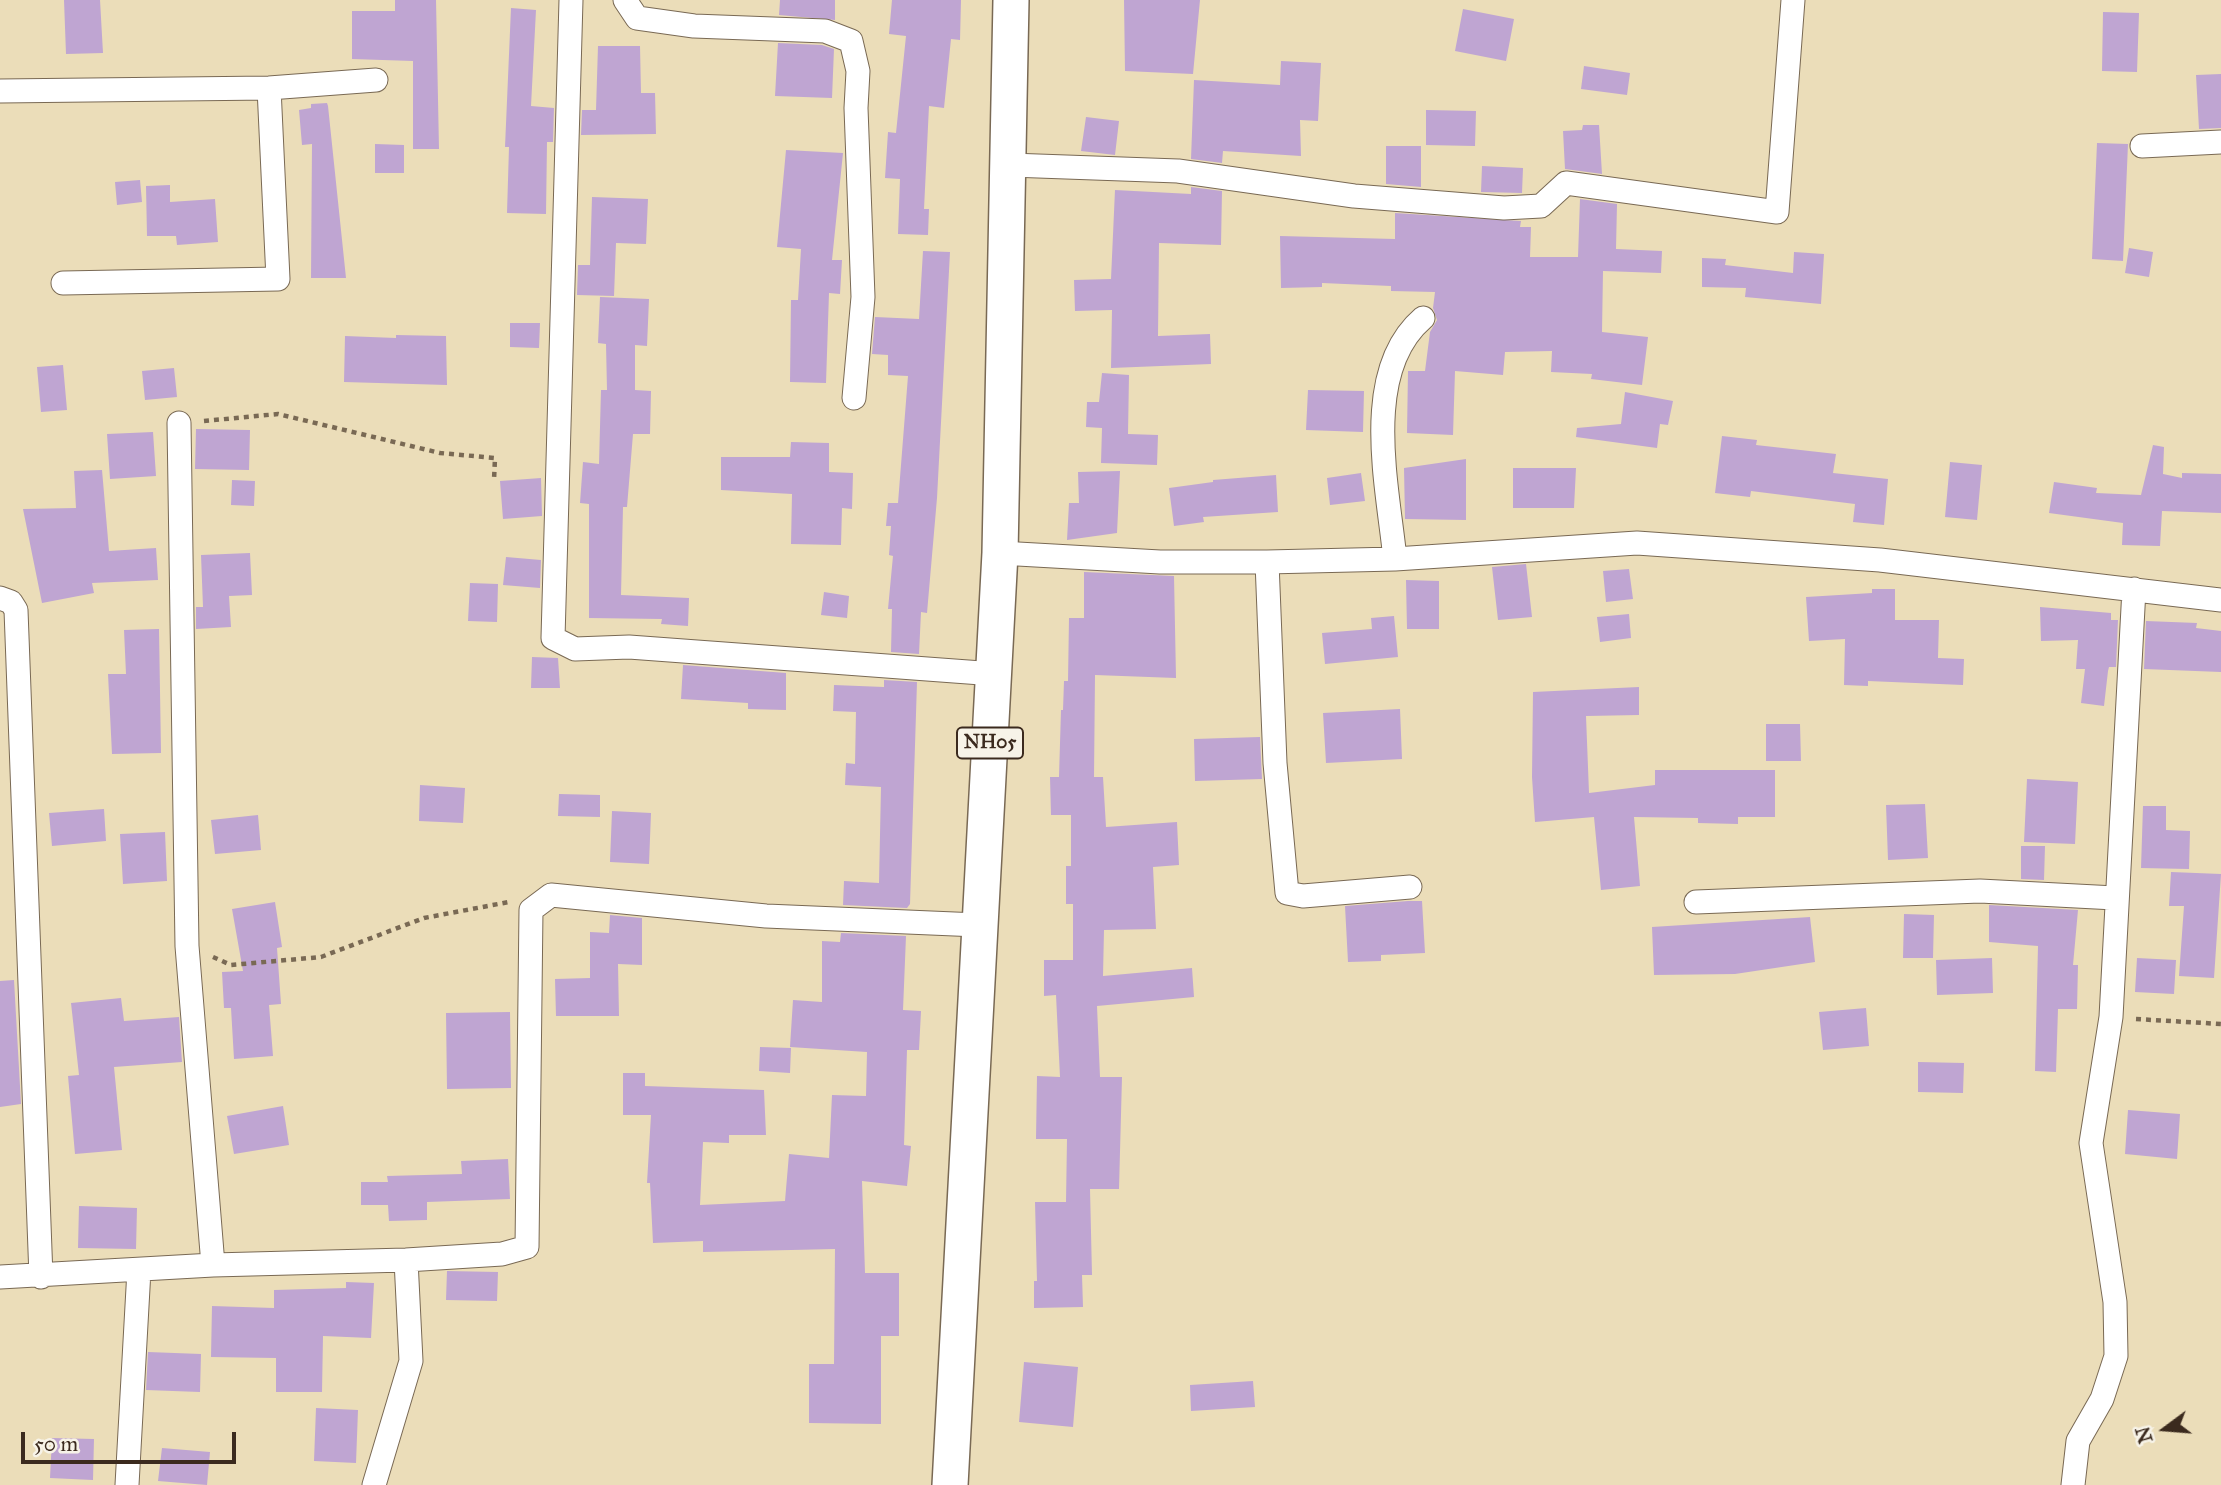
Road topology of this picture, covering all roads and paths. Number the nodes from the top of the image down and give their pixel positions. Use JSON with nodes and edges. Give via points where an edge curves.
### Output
{"nodes":[{"id":1,"x":571,"y":0,"type":"edge"},
{"id":2,"x":625,"y":0,"type":"edge"},
{"id":3,"x":1011,"y":0,"type":"edge"},
{"id":4,"x":1793,"y":0,"type":"edge"},
{"id":5,"x":376,"y":80,"type":"dead end"},
{"id":6,"x":269,"y":88,"type":"junction"},
{"id":7,"x":0,"y":92,"type":"edge"},
{"id":8,"x":2221,"y":142,"type":"edge"},
{"id":9,"x":2142,"y":146,"type":"dead end"},
{"id":10,"x":1010,"y":164,"type":"junction"},
{"id":11,"x":63,"y":283,"type":"dead end"},
{"id":12,"x":1423,"y":318,"type":"dead end"},
{"id":13,"x":855,"y":398,"type":"dead end"},
{"id":14,"x":178,"y":423,"type":"joint"},
{"id":15,"x":494,"y":480,"type":"dead end"},
{"id":16,"x":1000,"y":553,"type":"junction"},
{"id":17,"x":1395,"y":559,"type":"junction"},
{"id":18,"x":1267,"y":562,"type":"junction"},
{"id":19,"x":2134,"y":589,"type":"junction"},
{"id":20,"x":0,"y":598,"type":"edge"},
{"id":21,"x":2221,"y":600,"type":"edge"},
{"id":22,"x":995,"y":674,"type":"junction"},
{"id":23,"x":1410,"y":887,"type":"dead end"},
{"id":24,"x":551,"y":895,"type":"junction"},
{"id":25,"x":2115,"y":898,"type":"junction"},
{"id":26,"x":1696,"y":902,"type":"dead end"},
{"id":27,"x":978,"y":925,"type":"junction"},
{"id":28,"x":187,"y":946,"type":"junction"},
{"id":29,"x":2111,"y":1017,"type":"junction"},
{"id":30,"x":2221,"y":1024,"type":"edge"},
{"id":31,"x":406,"y":1260,"type":"junction"},
{"id":32,"x":213,"y":1265,"type":"junction"},
{"id":33,"x":139,"y":1270,"type":"junction"},
{"id":34,"x":41,"y":1277,"type":"junction"},
{"id":35,"x":0,"y":1278,"type":"edge"},
{"id":36,"x":127,"y":1485,"type":"edge"},
{"id":37,"x":374,"y":1485,"type":"edge"},
{"id":38,"x":950,"y":1485,"type":"edge"},
{"id":39,"x":2073,"y":1485,"type":"edge"}],
"edges":[{"from":1,"to":22,"type":"street","via":[[553,638],[575,649],[629,647]]},
{"from":2,"to":13,"type":"street","via":[[637,18],[694,26],[825,31],[851,41],[858,71],[863,297]]},
{"from":3,"to":10,"type":"main road","number":"NH05"},
{"from":4,"to":10,"type":"street","via":[[1777,212],[1566,183],[1541,206],[1504,208],[1365,197],[1178,172]]},
{"from":5,"to":6,"type":"street"},
{"from":6,"to":7,"type":"street"},
{"from":6,"to":11,"type":"street","via":[[278,279]]},
{"from":8,"to":9,"type":"street"},
{"from":10,"to":16,"type":"main road","number":"NH05"},
{"from":12,"to":17,"type":"street","via":[[1410,329],[1396,354],[1387,383],[1382,441]]},
{"from":14,"to":15,"type":"path","via":[[278,414],[440,453],[495,458]]},
{"from":14,"to":28,"type":"street"},
{"from":16,"to":18,"type":"street","via":[[1160,562]]},
{"from":16,"to":22,"type":"main road","number":"NH05"},
{"from":17,"to":18,"type":"street"},
{"from":17,"to":19,"type":"street","via":[[1637,542],[1881,560]]},
{"from":18,"to":23,"type":"street","via":[[1275,763],[1287,893],[1303,896]]},
{"from":19,"to":21,"type":"street"},
{"from":19,"to":25,"type":"street"},
{"from":20,"to":34,"type":"street","via":[[16,610]]},
{"from":22,"to":27,"type":"main road","number":"NH05"},
{"from":24,"to":27,"type":"street","via":[[766,916]]},
{"from":24,"to":28,"type":"path","via":[[424,918],[321,957],[231,965]]},
{"from":24,"to":31,"type":"street","via":[[531,911],[527,1247],[502,1254]]},
{"from":25,"to":26,"type":"street","via":[[1980,891]]},
{"from":25,"to":29,"type":"street"},
{"from":27,"to":38,"type":"main road","number":"NH05"},
{"from":28,"to":32,"type":"street"},
{"from":29,"to":30,"type":"path"},
{"from":29,"to":39,"type":"street","via":[[2091,1143],[2115,1302],[2116,1356],[2102,1399],[2078,1441]]},
{"from":31,"to":32,"type":"street"},
{"from":31,"to":37,"type":"street","via":[[411,1361]]},
{"from":32,"to":33,"type":"street"},
{"from":33,"to":34,"type":"street"},
{"from":33,"to":36,"type":"street"},
{"from":34,"to":35,"type":"street"}]}
